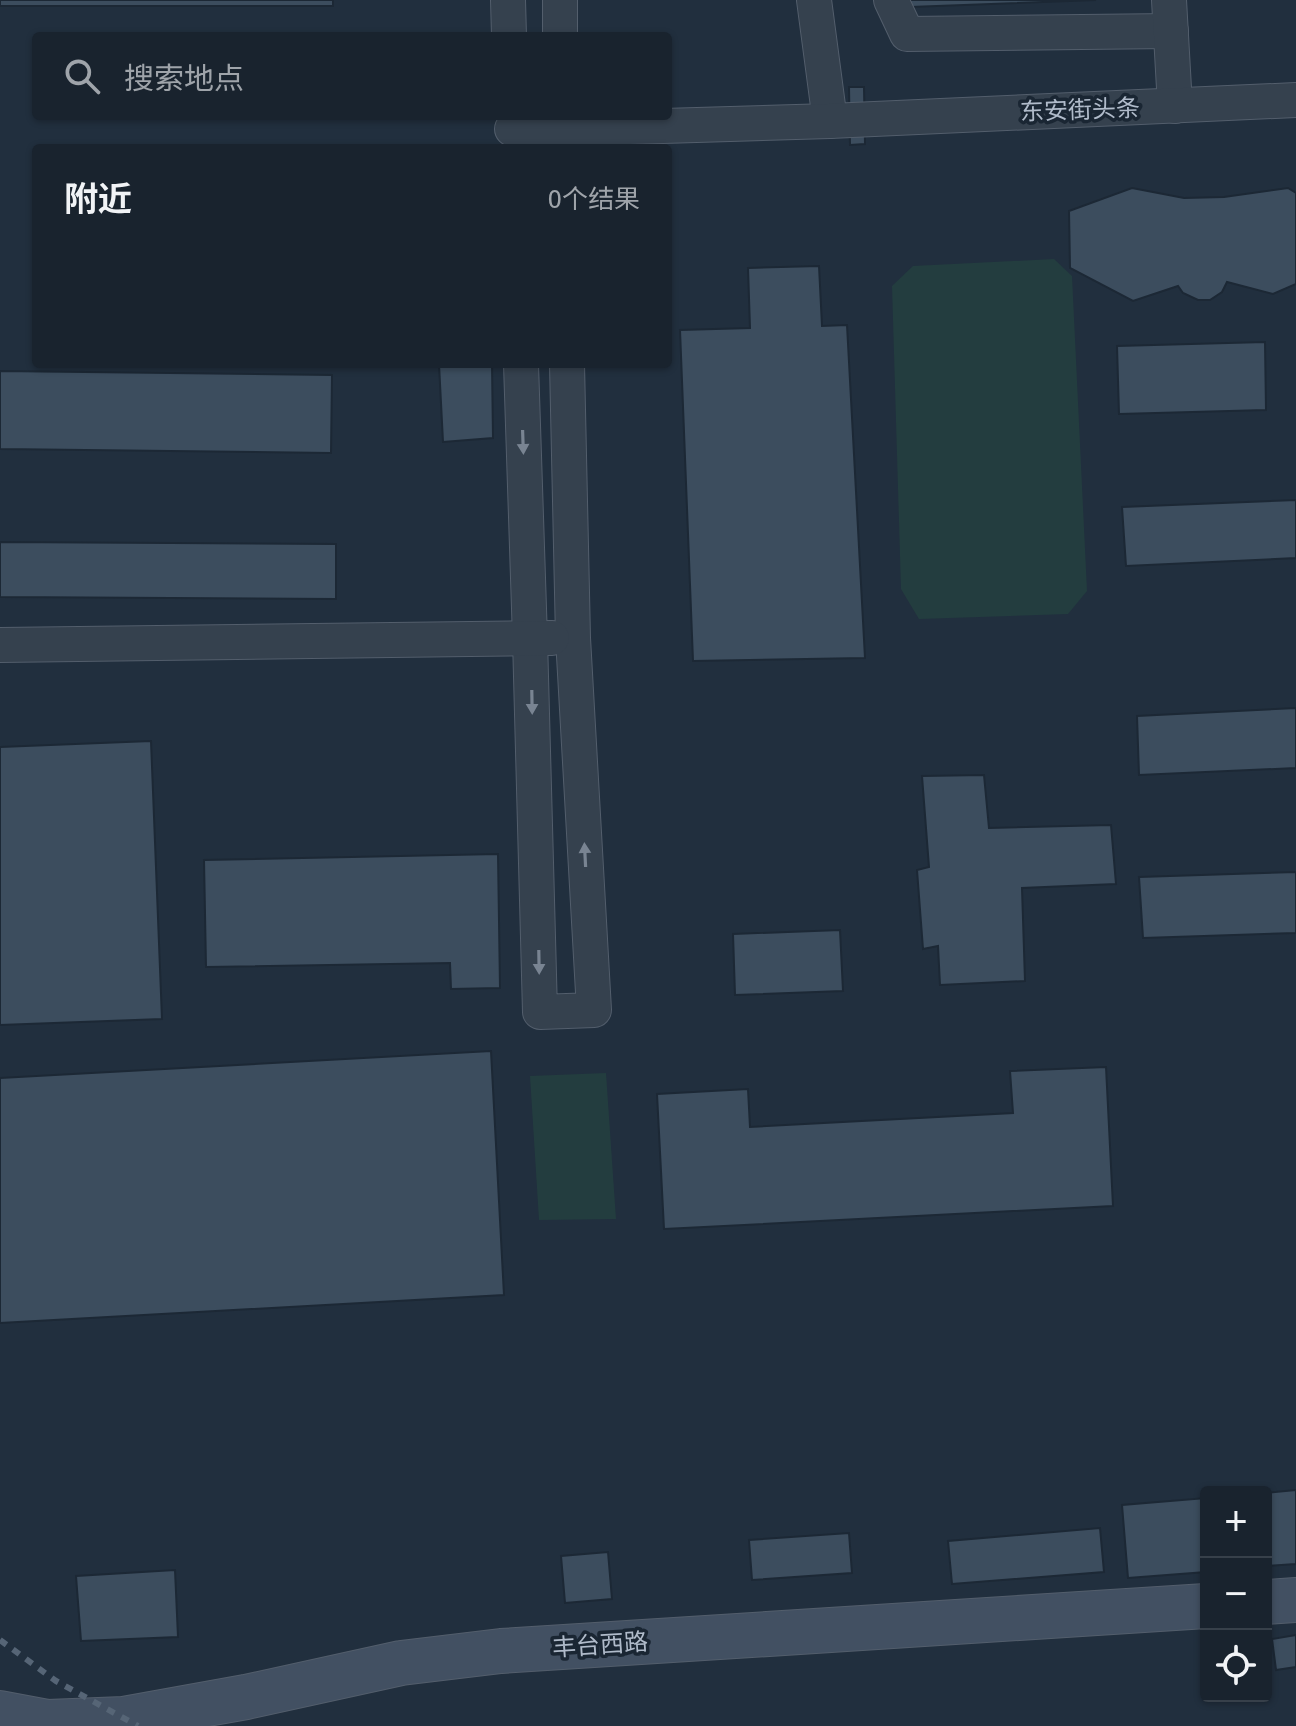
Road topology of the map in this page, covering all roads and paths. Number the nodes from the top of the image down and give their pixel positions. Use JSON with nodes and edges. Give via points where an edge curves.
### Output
{"nodes":[{"id":1,"x":508,"y":0,"type":"edge"},
{"id":2,"x":560,"y":0,"type":"edge"},
{"id":3,"x":814,"y":0,"type":"edge"},
{"id":4,"x":891,"y":0,"type":"edge"},
{"id":5,"x":1170,"y":16,"type":"edge"},
{"id":6,"x":509,"y":32,"type":"edge"},
{"id":7,"x":560,"y":32,"type":"edge"},
{"id":8,"x":1296,"y":100,"type":"edge"},
{"id":9,"x":1175,"y":106,"type":"junction"},
{"id":10,"x":830,"y":121,"type":"junction"},
{"id":11,"x":513,"y":131,"type":"edge"},
{"id":12,"x":562,"y":131,"type":"edge"},
{"id":13,"x":521,"y":368,"type":"edge"},
{"id":14,"x":567,"y":368,"type":"edge"},
{"id":15,"x":573,"y":638,"type":"junction"},
{"id":16,"x":530,"y":639,"type":"junction"},
{"id":17,"x":0,"y":645,"type":"edge"},
{"id":18,"x":1296,"y":1600,"type":"edge"},
{"id":19,"x":1272,"y":1602,"type":"edge"},
{"id":20,"x":1200,"y":1606,"type":"edge"},
{"id":21,"x":0,"y":1713,"type":"edge"}],
"edges":[{"from":1,"to":6,"type":"street"},
{"from":2,"to":7,"type":"street"},
{"from":3,"to":10,"type":"street"},
{"from":4,"to":5,"type":"street","via":[[907,34]]},
{"from":5,"to":9,"type":"street"},
{"from":8,"to":9,"type":"street","name":"东安街头条"},
{"from":9,"to":10,"type":"street","name":"东安街头条"},
{"from":10,"to":12,"type":"street","name":"东安街头条"},
{"from":11,"to":12,"type":"street","name":"东安街头条"},
{"from":13,"to":16,"type":"street","one_way":true},
{"from":14,"to":15,"type":"street"},
{"from":15,"to":16,"type":"street"},
{"from":16,"to":15,"type":"street","one_way":true,"via":[[540,1012],[594,1010]]},
{"from":16,"to":17,"type":"street"},
{"from":18,"to":19,"type":"main road"},
{"from":20,"to":21,"type":"main road","name":"丰台西路","via":[[501,1651],[401,1663],[124,1719],[48,1722]]}]}
